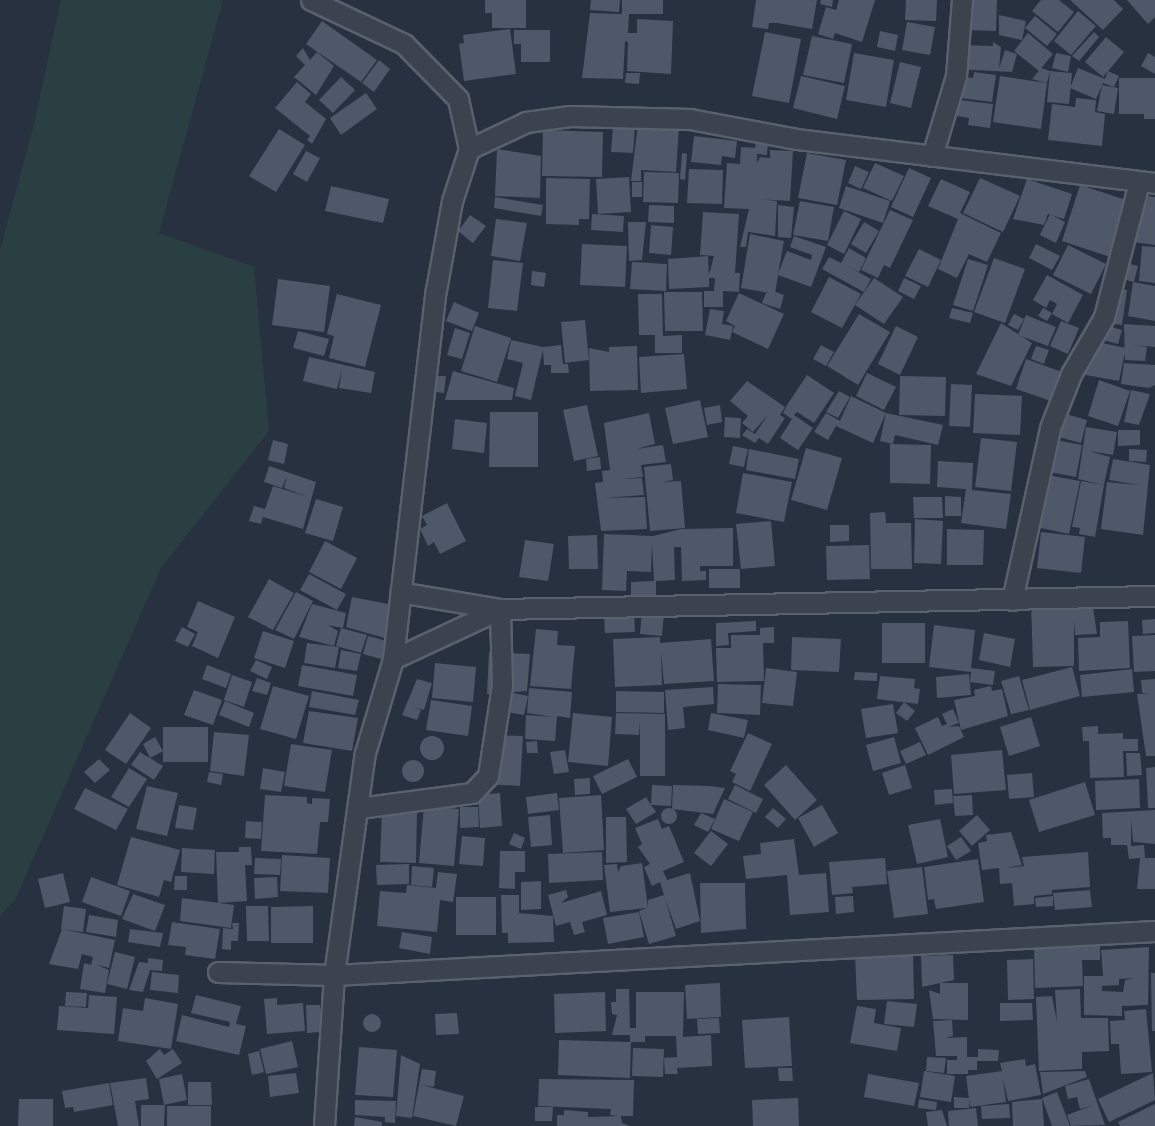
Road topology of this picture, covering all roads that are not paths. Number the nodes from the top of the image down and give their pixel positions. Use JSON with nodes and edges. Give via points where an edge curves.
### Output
{"nodes":[{"id":1,"x":310,"y":0,"type":"edge"},
{"id":2,"x":962,"y":0,"type":"edge"},
{"id":3,"x":469,"y":149,"type":"junction"},
{"id":4,"x":932,"y":156,"type":"junction"},
{"id":5,"x":1147,"y":183,"type":"edge"},
{"id":6,"x":400,"y":592,"type":"junction"},
{"id":7,"x":1155,"y":596,"type":"edge"},
{"id":8,"x":1012,"y":600,"type":"junction"},
{"id":9,"x":500,"y":608,"type":"junction"},
{"id":10,"x":393,"y":659,"type":"junction"},
{"id":11,"x":359,"y":808,"type":"junction"},
{"id":12,"x":1155,"y":931,"type":"edge"},
{"id":13,"x":218,"y":972,"type":"dead end"},
{"id":14,"x":334,"y":975,"type":"junction"},
{"id":15,"x":324,"y":1126,"type":"edge"}],
"edges":[{"from":1,"to":3,"type":"street","via":[[404,44],[458,99]]},
{"from":2,"to":4,"type":"street","via":[[957,76]]},
{"from":3,"to":4,"type":"street","via":[[526,122],[570,116],[690,119]]},
{"from":3,"to":6,"type":"street","via":[[452,201],[436,290]]},
{"from":4,"to":5,"type":"street"},
{"from":5,"to":8,"type":"street","via":[[1104,317],[1071,374],[1050,428]]},
{"from":6,"to":9,"type":"street"},
{"from":6,"to":10,"type":"street"},
{"from":7,"to":8,"type":"street"},
{"from":8,"to":9,"type":"street"},
{"from":9,"to":10,"type":"street"},
{"from":9,"to":11,"type":"street","via":[[502,686],[488,776],[472,793]]},
{"from":10,"to":11,"type":"street","via":[[365,753]]},
{"from":11,"to":14,"type":"street"},
{"from":12,"to":14,"type":"street"},
{"from":13,"to":14,"type":"street"},
{"from":14,"to":15,"type":"street"}]}
